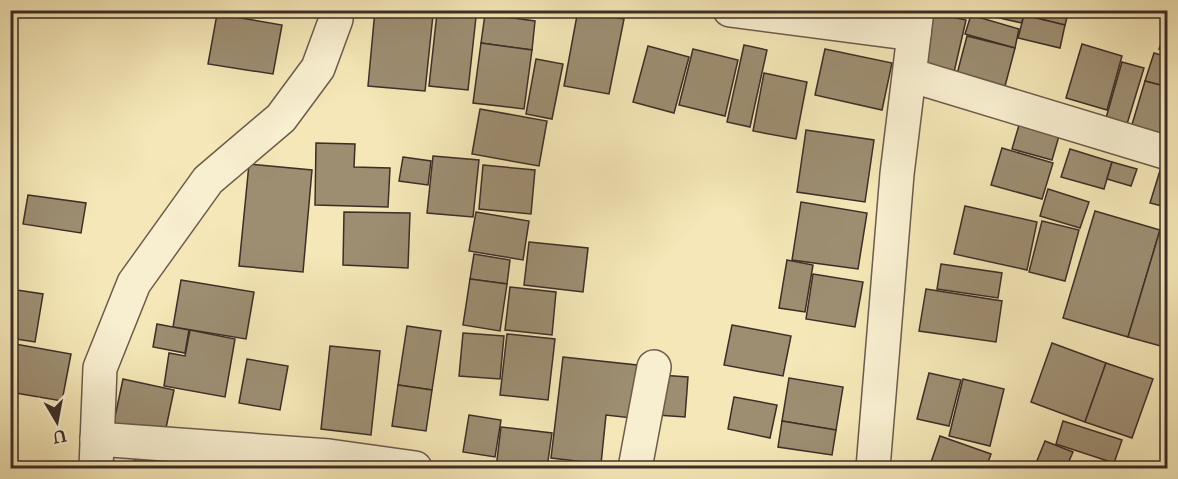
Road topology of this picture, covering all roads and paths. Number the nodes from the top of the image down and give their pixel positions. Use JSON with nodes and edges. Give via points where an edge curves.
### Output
{"nodes":[{"id":1,"x":337,"y":10,"type":"edge"},
{"id":2,"x":730,"y":10,"type":"edge"},
{"id":3,"x":916,"y":22,"type":"edge"},
{"id":4,"x":910,"y":75,"type":"junction"},
{"id":5,"x":1167,"y":153,"type":"edge"},
{"id":6,"x":654,"y":367,"type":"dead end"},
{"id":7,"x":97,"y":454,"type":"edge"},
{"id":8,"x":416,"y":468,"type":"edge"},
{"id":9,"x":635,"y":468,"type":"edge"},
{"id":10,"x":873,"y":468,"type":"edge"}],
"edges":[{"from":1,"to":7,"type":"street","via":[[318,68],[281,118],[208,180],[134,283],[100,368]]},
{"from":2,"to":3,"type":"street"},
{"from":3,"to":4,"type":"street"},
{"from":4,"to":5,"type":"street"},
{"from":4,"to":10,"type":"street","via":[[897,174]]},
{"from":6,"to":9,"type":"street"},
{"from":7,"to":8,"type":"street","via":[[329,456]]}]}
